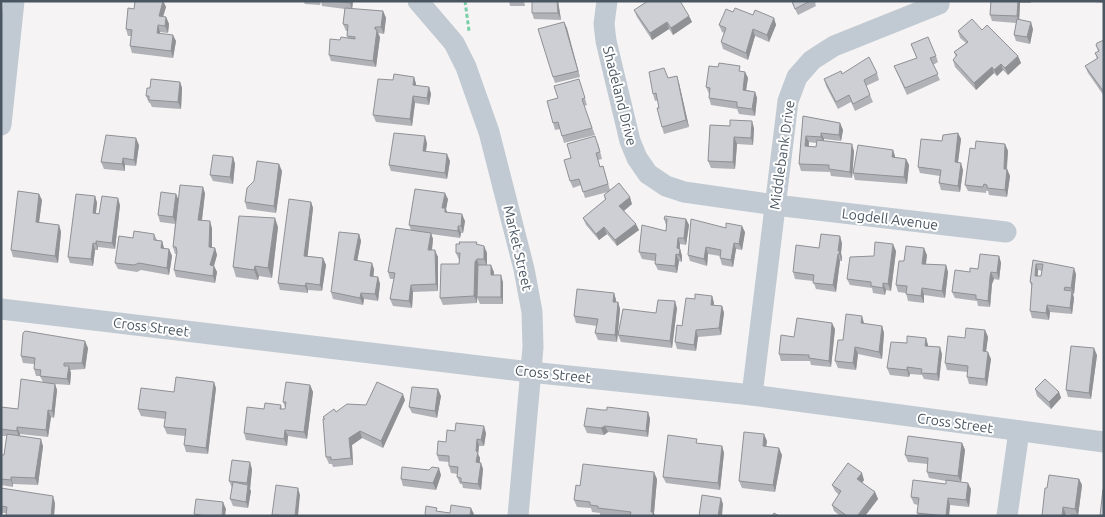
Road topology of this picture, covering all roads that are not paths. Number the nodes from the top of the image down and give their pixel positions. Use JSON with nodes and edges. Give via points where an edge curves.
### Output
{"nodes":[{"id":1,"x":14,"y":1,"type":"edge"},
{"id":2,"x":418,"y":1,"type":"edge"},
{"id":3,"x":607,"y":1,"type":"edge"},
{"id":4,"x":939,"y":4,"type":"dead end"},
{"id":5,"x":1,"y":125,"type":"edge"},
{"id":6,"x":775,"y":205,"type":"junction"},
{"id":7,"x":1006,"y":232,"type":"dead end"},
{"id":8,"x":1,"y":309,"type":"edge"},
{"id":9,"x":530,"y":372,"type":"junction"},
{"id":10,"x":752,"y":395,"type":"junction"},
{"id":11,"x":1019,"y":432,"type":"junction"},
{"id":12,"x":1104,"y":442,"type":"edge"},
{"id":13,"x":518,"y":516,"type":"edge"},
{"id":14,"x":1008,"y":516,"type":"edge"}],
"edges":[{"from":1,"to":5,"type":"street"},
{"from":2,"to":9,"type":"street","name":"Market Street","via":[[454,43],[466,67],[488,132],[532,312]]},
{"from":3,"to":6,"type":"street","name":"Shadeland Drive","via":[[606,42],[624,119],[637,158],[648,174],[666,186],[684,192]]},
{"from":4,"to":6,"type":"street","name":"Middlebank Drive","via":[[834,46],[812,60],[797,77],[788,101]]},
{"from":6,"to":7,"type":"street","name":"Logdell Avenue"},
{"from":6,"to":10,"type":"street","name":"Middlebank Drive"},
{"from":8,"to":9,"type":"street","name":"Cross Street"},
{"from":9,"to":10,"type":"street","name":"Cross Street"},
{"from":9,"to":13,"type":"street","name":"Market Street"},
{"from":10,"to":11,"type":"street","name":"Cross Street"},
{"from":11,"to":12,"type":"street","name":"Cross Street"},
{"from":11,"to":14,"type":"street"}]}
